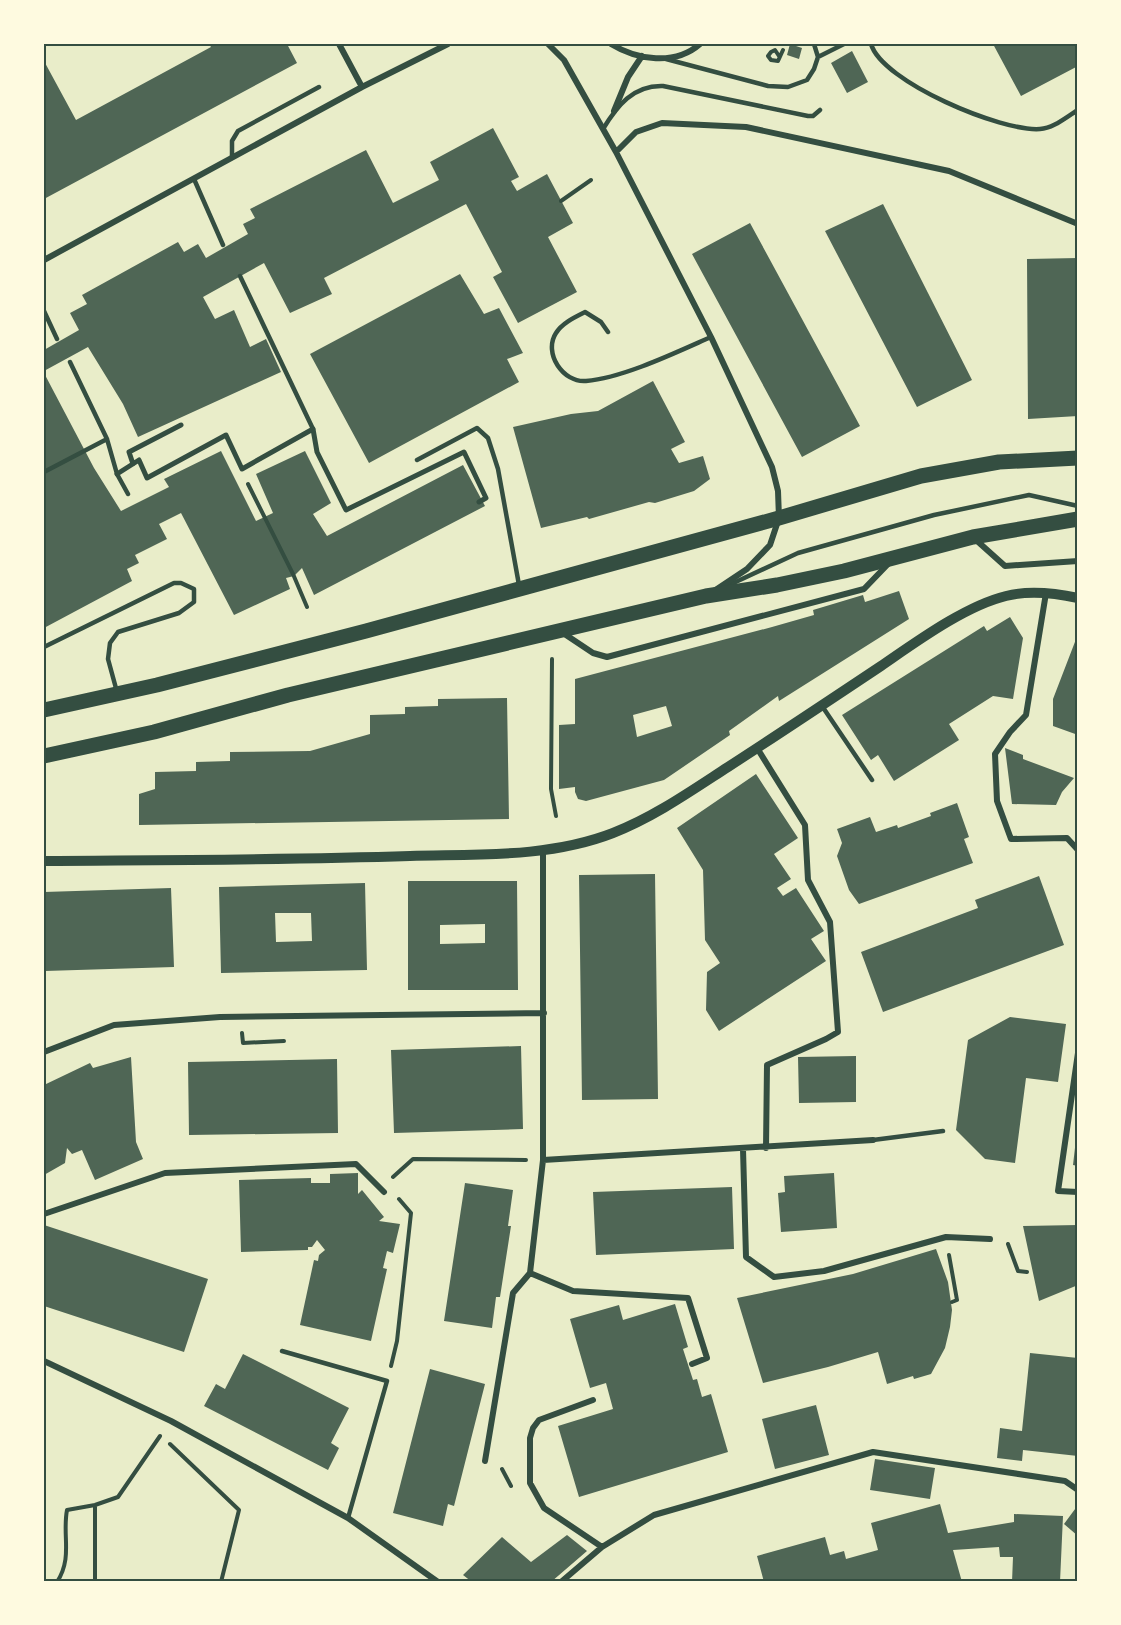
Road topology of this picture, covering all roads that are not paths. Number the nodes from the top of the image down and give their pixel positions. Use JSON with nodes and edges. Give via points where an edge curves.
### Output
{"nodes":[{"id":1,"x":339,"y":44,"type":"edge"},
{"id":2,"x":448,"y":44,"type":"edge"},
{"id":3,"x":548,"y":44,"type":"edge"},
{"id":4,"x":611,"y":44,"type":"edge"},
{"id":5,"x":700,"y":44,"type":"edge"},
{"id":6,"x":844,"y":44,"type":"edge"},
{"id":7,"x":871,"y":44,"type":"edge"},
{"id":8,"x":817,"y":45,"type":"edge"},
{"id":9,"x":642,"y":56,"type":"junction"},
{"id":10,"x":818,"y":57,"type":"junction"},
{"id":11,"x":664,"y":58,"type":"junction"},
{"id":12,"x":319,"y":87,"type":"dead end"},
{"id":13,"x":362,"y":87,"type":"junction"},
{"id":14,"x":820,"y":110,"type":"dead end"},
{"id":15,"x":1077,"y":110,"type":"edge"},
{"id":16,"x":614,"y":111,"type":"junction"},
{"id":17,"x":603,"y":129,"type":"junction"},
{"id":18,"x":616,"y":152,"type":"junction"},
{"id":19,"x":232,"y":158,"type":"junction"},
{"id":20,"x":194,"y":179,"type":"junction"},
{"id":21,"x":1077,"y":224,"type":"edge"},
{"id":22,"x":223,"y":245,"type":"dead end"},
{"id":23,"x":44,"y":260,"type":"edge"},
{"id":24,"x":240,"y":276,"type":"dead end"},
{"id":25,"x":44,"y":311,"type":"edge"},
{"id":26,"x":608,"y":332,"type":"dead end"},
{"id":27,"x":711,"y":337,"type":"junction"},
{"id":28,"x":57,"y":339,"type":"dead end"},
{"id":29,"x":70,"y":362,"type":"dead end"},
{"id":30,"x":181,"y":425,"type":"dead end"},
{"id":31,"x":313,"y":429,"type":"junction"},
{"id":32,"x":107,"y":439,"type":"junction"},
{"id":33,"x":1077,"y":458,"type":"edge"},
{"id":34,"x":417,"y":460,"type":"dead end"},
{"id":35,"x":133,"y":464,"type":"junction"},
{"id":36,"x":44,"y":472,"type":"edge"},
{"id":37,"x":117,"y":474,"type":"junction"},
{"id":38,"x":128,"y":494,"type":"dead end"},
{"id":39,"x":479,"y":502,"type":"dead end"},
{"id":40,"x":1077,"y":506,"type":"edge"},
{"id":41,"x":779,"y":518,"type":"junction"},
{"id":42,"x":1077,"y":519,"type":"edge"},
{"id":43,"x":974,"y":537,"type":"junction"},
{"id":44,"x":893,"y":559,"type":"junction"},
{"id":45,"x":1077,"y":561,"type":"edge"},
{"id":46,"x":519,"y":588,"type":"junction"},
{"id":47,"x":1046,"y":592,"type":"junction"},
{"id":48,"x":706,"y":596,"type":"junction"},
{"id":49,"x":1077,"y":598,"type":"edge"},
{"id":50,"x":560,"y":631,"type":"junction"},
{"id":51,"x":44,"y":646,"type":"edge"},
{"id":52,"x":117,"y":695,"type":"junction"},
{"id":53,"x":822,"y":706,"type":"junction"},
{"id":54,"x":44,"y":710,"type":"edge"},
{"id":55,"x":757,"y":748,"type":"junction"},
{"id":56,"x":44,"y":756,"type":"edge"},
{"id":57,"x":872,"y":780,"type":"dead end"},
{"id":58,"x":543,"y":850,"type":"junction"},
{"id":59,"x":1077,"y":850,"type":"edge"},
{"id":60,"x":44,"y":861,"type":"edge"},
{"id":61,"x":544,"y":1013,"type":"junction"},
{"id":62,"x":44,"y":1052,"type":"edge"},
{"id":63,"x":1077,"y":1053,"type":"edge"},
{"id":64,"x":944,"y":1131,"type":"dead end"},
{"id":65,"x":873,"y":1140,"type":"joint"},
{"id":66,"x":766,"y":1148,"type":"junction"},
{"id":67,"x":743,"y":1149,"type":"junction"},
{"id":68,"x":543,"y":1160,"type":"junction"},
{"id":69,"x":384,"y":1192,"type":"dead end"},
{"id":70,"x":1077,"y":1192,"type":"edge"},
{"id":71,"x":44,"y":1214,"type":"edge"},
{"id":72,"x":990,"y":1239,"type":"dead end"},
{"id":73,"x":530,"y":1273,"type":"junction"},
{"id":74,"x":282,"y":1351,"type":"dead end"},
{"id":75,"x":44,"y":1361,"type":"edge"},
{"id":76,"x":692,"y":1364,"type":"dead end"},
{"id":77,"x":593,"y":1400,"type":"dead end"},
{"id":78,"x":485,"y":1461,"type":"dead end"},
{"id":79,"x":1077,"y":1491,"type":"edge"},
{"id":80,"x":348,"y":1518,"type":"junction"},
{"id":81,"x":602,"y":1547,"type":"junction"},
{"id":82,"x":438,"y":1581,"type":"edge"},
{"id":83,"x":561,"y":1581,"type":"edge"}],
"edges":[{"from":1,"to":13,"type":"street"},
{"from":2,"to":13,"type":"street"},
{"from":3,"to":17,"type":"street","via":[[564,60]]},
{"from":4,"to":9,"type":"street"},
{"from":5,"to":11,"type":"street","via":[[680,56]]},
{"from":6,"to":10,"type":"lane"},
{"from":7,"to":15,"type":"lane","via":[[881,61],[903,79],[967,112],[1039,129],[1050,127]]},
{"from":8,"to":10,"type":"lane"},
{"from":9,"to":11,"type":"street"},
{"from":9,"to":16,"type":"street"},
{"from":10,"to":11,"type":"lane","via":[[807,80],[788,87],[768,86]]},
{"from":12,"to":19,"type":"lane","via":[[238,131],[232,141]]},
{"from":13,"to":19,"type":"street"},
{"from":14,"to":16,"type":"lane","via":[[808,116],[654,85],[638,90]]},
{"from":16,"to":17,"type":"lane"},
{"from":17,"to":18,"type":"street"},
{"from":18,"to":21,"type":"street","via":[[636,132],[662,123],[746,127],[949,171]]},
{"from":18,"to":27,"type":"street"},
{"from":19,"to":20,"type":"street"},
{"from":20,"to":22,"type":"lane"},
{"from":20,"to":23,"type":"street"},
{"from":24,"to":31,"type":"lane"},
{"from":25,"to":28,"type":"lane"},
{"from":26,"to":27,"type":"lane","via":[[602,322],[585,312],[555,333],[552,352],[566,376],[588,381],[617,374]]},
{"from":27,"to":41,"type":"street","via":[[772,467]]},
{"from":29,"to":32,"type":"lane"},
{"from":30,"to":35,"type":"street","via":[[129,452]]},
{"from":31,"to":35,"type":"street","via":[[242,470],[226,435],[147,478],[139,460]]},
{"from":31,"to":39,"type":"street","via":[[317,452],[346,510],[464,452],[486,498]]},
{"from":32,"to":36,"type":"lane"},
{"from":32,"to":37,"type":"lane"},
{"from":33,"to":41,"type":"main road","via":[[999,462],[921,476]]},
{"from":34,"to":46,"type":"lane","via":[[477,428],[488,438],[498,468]]},
{"from":35,"to":37,"type":"street"},
{"from":37,"to":38,"type":"lane"},
{"from":40,"to":48,"type":"lane","via":[[1029,495],[934,515],[798,553]]},
{"from":41,"to":46,"type":"main road"},
{"from":41,"to":48,"type":"street","via":[[770,546],[747,569]]},
{"from":42,"to":43,"type":"main road"},
{"from":43,"to":44,"type":"main road"},
{"from":43,"to":45,"type":"street","via":[[1005,566]]},
{"from":44,"to":48,"type":"main road"},
{"from":44,"to":50,"type":"street","via":[[864,589],[607,657],[593,653]]},
{"from":46,"to":52,"type":"main road"},
{"from":47,"to":49,"type":"street"},
{"from":47,"to":53,"type":"street","via":[[1007,595],[966,613]]},
{"from":47,"to":59,"type":"street","via":[[1026,716],[995,754],[997,801],[1011,838],[1068,838]]},
{"from":48,"to":50,"type":"main road"},
{"from":50,"to":56,"type":"main road"},
{"from":51,"to":52,"type":"lane","via":[[174,583],[194,589],[194,602],[179,613],[118,632],[110,644],[108,659]]},
{"from":52,"to":54,"type":"main road"},
{"from":53,"to":55,"type":"street"},
{"from":53,"to":57,"type":"lane"},
{"from":55,"to":58,"type":"street","via":[[668,806],[612,834]]},
{"from":55,"to":66,"type":"street","via":[[805,825],[808,880],[830,922],[838,1032],[767,1065]]},
{"from":58,"to":60,"type":"street","via":[[340,859]]},
{"from":58,"to":61,"type":"street"},
{"from":61,"to":62,"type":"street","via":[[220,1017],[114,1025]]},
{"from":61,"to":68,"type":"street"},
{"from":63,"to":70,"type":"street","via":[[1058,1191]]},
{"from":64,"to":65,"type":"lane"},
{"from":65,"to":66,"type":"street"},
{"from":66,"to":67,"type":"street"},
{"from":67,"to":68,"type":"street"},
{"from":67,"to":72,"type":"street","via":[[746,1257],[774,1277],[824,1271],[946,1236]]},
{"from":68,"to":73,"type":"street"},
{"from":69,"to":71,"type":"street","via":[[356,1164],[165,1173]]},
{"from":73,"to":76,"type":"street","via":[[573,1291],[688,1298],[707,1358]]},
{"from":73,"to":78,"type":"street","via":[[513,1293]]},
{"from":74,"to":80,"type":"lane","via":[[387,1381]]},
{"from":75,"to":80,"type":"street","via":[[171,1421]]},
{"from":77,"to":81,"type":"street","via":[[539,1420],[530,1438],[530,1483],[544,1508]]},
{"from":79,"to":81,"type":"street","via":[[1065,1481],[873,1452],[654,1515]]},
{"from":80,"to":82,"type":"street"},
{"from":81,"to":83,"type":"street"}]}
